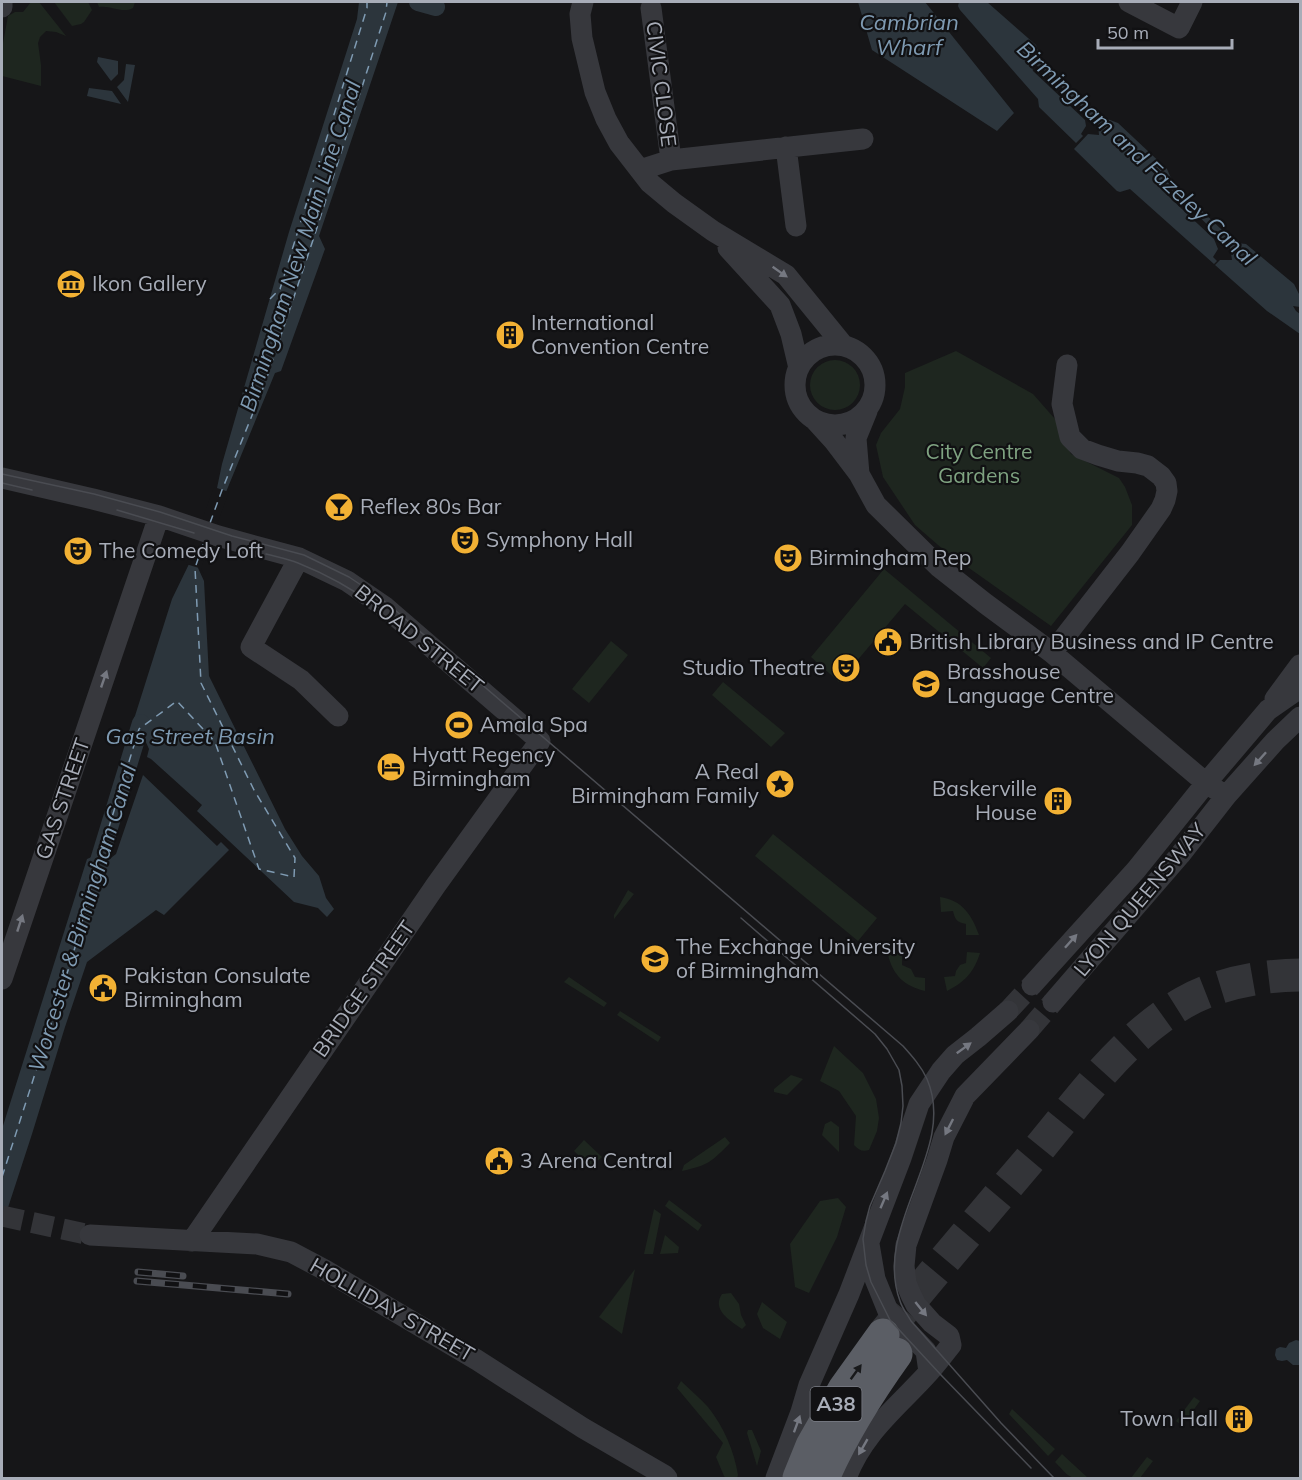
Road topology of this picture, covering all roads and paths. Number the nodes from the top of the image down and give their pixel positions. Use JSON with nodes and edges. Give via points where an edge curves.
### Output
{"nodes":[{"id":1,"x":3,"y":2,"type":"edge"},
{"id":2,"x":583,"y":2,"type":"edge"},
{"id":3,"x":1130,"y":2,"type":"edge"},
{"id":4,"x":1192,"y":2,"type":"edge"},
{"id":5,"x":2,"y":7,"type":"edge"},
{"id":6,"x":651,"y":8,"type":"dead end"},
{"id":7,"x":863,"y":139,"type":"dead end"},
{"id":8,"x":786,"y":147,"type":"junction"},
{"id":9,"x":671,"y":160,"type":"junction"},
{"id":10,"x":640,"y":170,"type":"junction"},
{"id":11,"x":796,"y":225,"type":"dead end"},
{"id":12,"x":713,"y":231,"type":"junction"},
{"id":13,"x":843,"y":345,"type":"junction"},
{"id":14,"x":1066,"y":365,"type":"dead end"},
{"id":15,"x":799,"y":368,"type":"junction"},
{"id":16,"x":870,"y":406,"type":"junction"},
{"id":17,"x":814,"y":419,"type":"junction"},
{"id":18,"x":859,"y":474,"type":"junction"},
{"id":19,"x":2,"y":478,"type":"edge"},
{"id":20,"x":159,"y":516,"type":"junction"},
{"id":21,"x":299,"y":558,"type":"junction"},
{"id":22,"x":1051,"y":652,"type":"junction"},
{"id":23,"x":1300,"y":665,"type":"edge"},
{"id":24,"x":1300,"y":688,"type":"edge"},
{"id":25,"x":1268,"y":710,"type":"junction"},
{"id":26,"x":338,"y":716,"type":"dead end"},
{"id":27,"x":1300,"y":717,"type":"edge"},
{"id":28,"x":540,"y":741,"type":"joint"},
{"id":29,"x":1206,"y":783,"type":"junction"},
{"id":30,"x":1226,"y":796,"type":"junction"},
{"id":31,"x":2,"y":978,"type":"edge"},
{"id":32,"x":1032,"y":985,"type":"tunnel mouth"},
{"id":33,"x":1053,"y":1002,"type":"tunnel mouth"},
{"id":34,"x":1008,"y":1011,"type":"tunnel mouth"},
{"id":35,"x":1029,"y":1030,"type":"tunnel mouth"},
{"id":36,"x":90,"y":1235,"type":"tunnel mouth"},
{"id":37,"x":192,"y":1241,"type":"junction"},
{"id":38,"x":868,"y":1242,"type":"junction"},
{"id":39,"x":929,"y":1372,"type":"junction"},
{"id":40,"x":670,"y":1477,"type":"edge"},
{"id":41,"x":776,"y":1479,"type":"edge"},
{"id":42,"x":799,"y":1479,"type":"edge"},
{"id":43,"x":823,"y":1479,"type":"edge"},
{"id":44,"x":846,"y":1479,"type":"edge"}],
"edges":[{"from":1,"to":5,"type":"street"},
{"from":2,"to":10,"type":"street","via":[[582,38],[594,92],[619,143]]},
{"from":3,"to":4,"type":"street","via":[[1179,28]]},
{"from":6,"to":9,"type":"street","name":"CIVIC CLOSE"},
{"from":7,"to":8,"type":"street","name":"CIVIC CLOSE"},
{"from":8,"to":9,"type":"street","name":"CIVIC CLOSE"},
{"from":8,"to":11,"type":"street"},
{"from":9,"to":10,"type":"street","name":"CIVIC CLOSE"},
{"from":10,"to":12,"type":"street","via":[[650,183]]},
{"from":12,"to":13,"type":"street","one_way":true,"via":[[786,275]]},
{"from":12,"to":15,"type":"street","via":[[780,305]]},
{"from":13,"to":15,"type":"street","via":[[813,351]]},
{"from":13,"to":16,"type":"street","via":[[862,355],[874,373],[876,384]]},
{"from":14,"to":22,"type":"street","via":[[1062,404],[1070,437],[1082,449],[1098,455],[1148,466],[1161,476],[1167,491],[1161,509],[1130,553]]},
{"from":15,"to":17,"type":"street","via":[[796,396]]},
{"from":16,"to":17,"type":"street","via":[[851,423],[825,424]]},
{"from":16,"to":18,"type":"street","via":[[856,438]]},
{"from":17,"to":18,"type":"street"},
{"from":18,"to":22,"type":"street","via":[[876,505],[939,567]]},
{"from":19,"to":20,"type":"street"},
{"from":20,"to":21,"type":"street","name":"BROAD STREET"},
{"from":31,"to":20,"type":"street","name":"GAS STREET","one_way":true},
{"from":21,"to":26,"type":"street","via":[[251,647],[301,680]]},
{"from":21,"to":28,"type":"street","name":"BROAD STREET","via":[[347,581],[385,607]]},
{"from":22,"to":29,"type":"street"},
{"from":23,"to":25,"type":"street"},
{"from":24,"to":25,"type":"street","name":"LYON QUEENSWAY"},
{"from":25,"to":29,"type":"street","name":"LYON QUEENSWAY"},
{"from":27,"to":30,"type":"street","name":"LYON QUEENSWAY","one_way":true},
{"from":28,"to":37,"type":"street","name":"BRIDGE STREET"},
{"from":29,"to":30,"type":"street"},
{"from":32,"to":29,"type":"street","name":"LYON QUEENSWAY","one_way":true,"via":[[1136,870]]},
{"from":30,"to":33,"type":"street","name":"LYON QUEENSWAY"},
{"from":38,"to":34,"type":"street","one_way":true,"via":[[919,1104],[929,1087],[955,1054]]},
{"from":35,"to":39,"type":"street","one_way":true,"via":[[965,1096],[944,1137],[906,1245],[904,1266],[911,1295],[932,1323],[950,1336],[951,1345]]},
{"from":36,"to":37,"type":"street","name":"HOLLIDAY STREET"},
{"from":37,"to":40,"type":"street","name":"HOLLIDAY STREET","via":[[257,1244],[291,1252]]},
{"from":38,"to":39,"type":"street","via":[[875,1279],[888,1311],[926,1351]]},
{"from":41,"to":38,"type":"street","one_way":true,"via":[[809,1385]]},
{"from":39,"to":44,"type":"street","one_way":true,"via":[[870,1434]]},
{"from":42,"to":43,"type":"highway","number":"A38","one_way":true,"via":[[844,1388],[891,1343]]}]}
